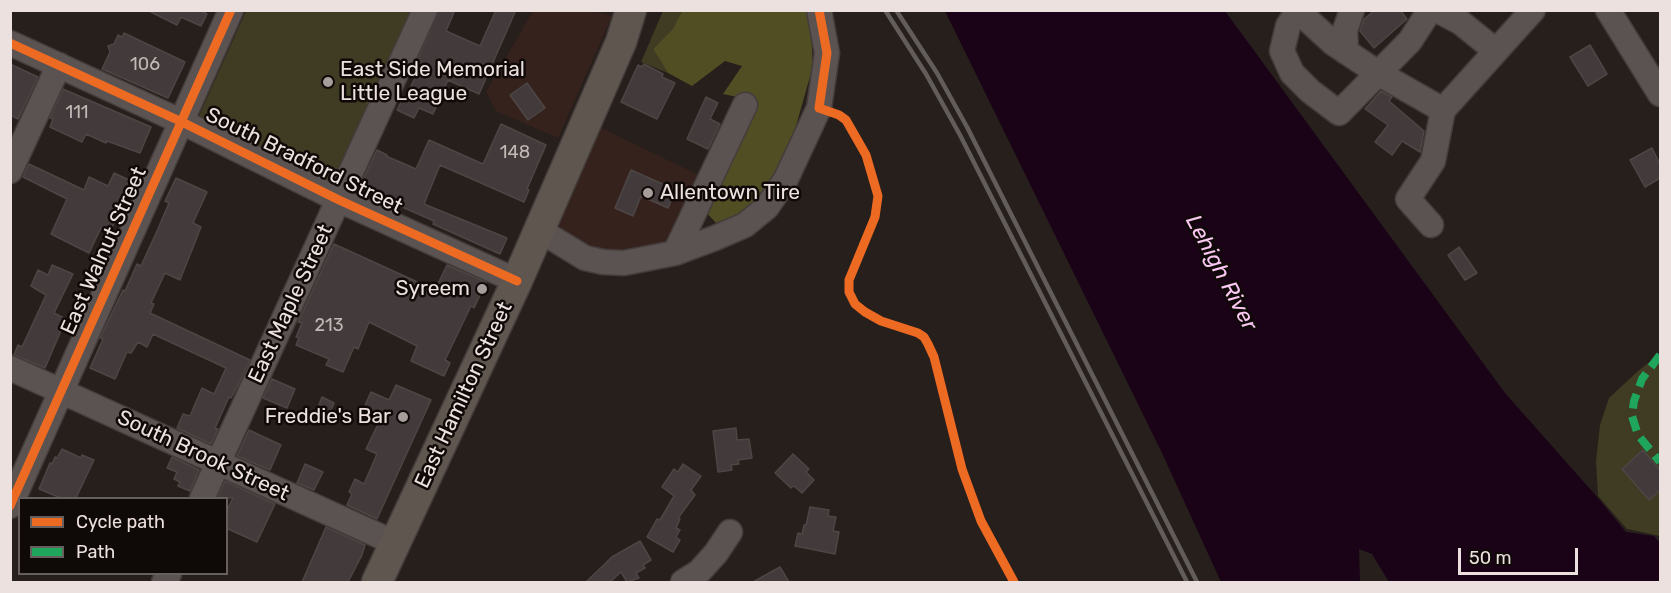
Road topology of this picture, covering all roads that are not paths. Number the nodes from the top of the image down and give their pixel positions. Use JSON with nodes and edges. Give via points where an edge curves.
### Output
{"nodes":[{"id":1,"x":425,"y":10,"type":"edge"},
{"id":2,"x":631,"y":10,"type":"edge"},
{"id":3,"x":640,"y":10,"type":"edge"},
{"id":4,"x":819,"y":10,"type":"edge"},
{"id":5,"x":1352,"y":10,"type":"edge"},
{"id":6,"x":1430,"y":10,"type":"edge"},
{"id":7,"x":1437,"y":10,"type":"edge"},
{"id":8,"x":1533,"y":10,"type":"edge"},
{"id":9,"x":1608,"y":10,"type":"edge"},
{"id":10,"x":1298,"y":11,"type":"edge"},
{"id":11,"x":223,"y":13,"type":"edge"},
{"id":12,"x":621,"y":42,"type":"junction"},
{"id":13,"x":10,"y":43,"type":"edge"},
{"id":14,"x":1496,"y":51,"type":"junction"},
{"id":15,"x":1346,"y":52,"type":"junction"},
{"id":16,"x":59,"y":65,"type":"junction"},
{"id":17,"x":1378,"y":73,"type":"junction"},
{"id":18,"x":1660,"y":94,"type":"edge"},
{"id":19,"x":745,"y":105,"type":"dead end"},
{"id":20,"x":1443,"y":110,"type":"junction"},
{"id":21,"x":182,"y":122,"type":"junction"},
{"id":22,"x":10,"y":171,"type":"edge"},
{"id":23,"x":339,"y":200,"type":"junction"},
{"id":24,"x":1431,"y":225,"type":"dead end"},
{"id":25,"x":539,"y":230,"type":"junction"},
{"id":26,"x":675,"y":252,"type":"junction"},
{"id":27,"x":517,"y":281,"type":"junction"},
{"id":28,"x":10,"y":368,"type":"edge"},
{"id":29,"x":60,"y":391,"type":"junction"},
{"id":30,"x":219,"y":462,"type":"junction"},
{"id":31,"x":202,"y":497,"type":"edge"},
{"id":32,"x":10,"y":506,"type":"edge"},
{"id":33,"x":730,"y":532,"type":"dead end"},
{"id":34,"x":395,"y":543,"type":"junction"},
{"id":35,"x":377,"y":582,"type":"edge"},
{"id":36,"x":683,"y":582,"type":"edge"}],
"edges":[{"from":1,"to":23,"type":"street","name":"East Maple Street"},
{"from":2,"to":12,"type":"main road"},
{"from":3,"to":12,"type":"main road"},
{"from":4,"to":26,"type":"street","via":[[827,53],[819,108],[786,179],[767,207],[745,225]]},
{"from":5,"to":15,"type":"street","via":[[1346,30]]},
{"from":6,"to":17,"type":"street","via":[[1410,41]]},
{"from":7,"to":14,"type":"street","via":[[1460,22]]},
{"from":8,"to":14,"type":"street"},
{"from":9,"to":18,"type":"street"},
{"from":10,"to":15,"type":"street"},
{"from":10,"to":17,"type":"street","via":[[1288,26],[1282,51],[1293,72],[1310,91],[1339,113]]},
{"from":11,"to":21,"type":"street","name":"East Walnut Street"},
{"from":12,"to":25,"type":"main road","name":"East Hamilton Street"},
{"from":13,"to":16,"type":"street","name":"South Bradford Street"},
{"from":14,"to":20,"type":"street"},
{"from":15,"to":17,"type":"street"},
{"from":16,"to":21,"type":"street","name":"South Bradford Street"},
{"from":16,"to":22,"type":"street"},
{"from":17,"to":20,"type":"street"},
{"from":19,"to":26,"type":"street"},
{"from":20,"to":24,"type":"street","via":[[1433,161],[1408,199]]},
{"from":21,"to":23,"type":"street","name":"South Bradford Street"},
{"from":21,"to":29,"type":"street","name":"East Walnut Street"},
{"from":23,"to":27,"type":"street","name":"South Bradford Street"},
{"from":23,"to":30,"type":"street","name":"East Maple Street"},
{"from":25,"to":26,"type":"street","via":[[585,258],[603,262],[624,263]]},
{"from":25,"to":27,"type":"main road","name":"East Hamilton Street"},
{"from":27,"to":34,"type":"main road","name":"East Hamilton Street"},
{"from":28,"to":29,"type":"street","name":"South Brook Street"},
{"from":29,"to":30,"type":"street","name":"South Brook Street"},
{"from":29,"to":32,"type":"street","name":"East Walnut Street"},
{"from":30,"to":31,"type":"street","name":"East Maple Street"},
{"from":30,"to":34,"type":"street","name":"South Brook Street"},
{"from":33,"to":36,"type":"street","via":[[716,554]]},
{"from":34,"to":35,"type":"main road","name":"East Hamilton Street"}]}
